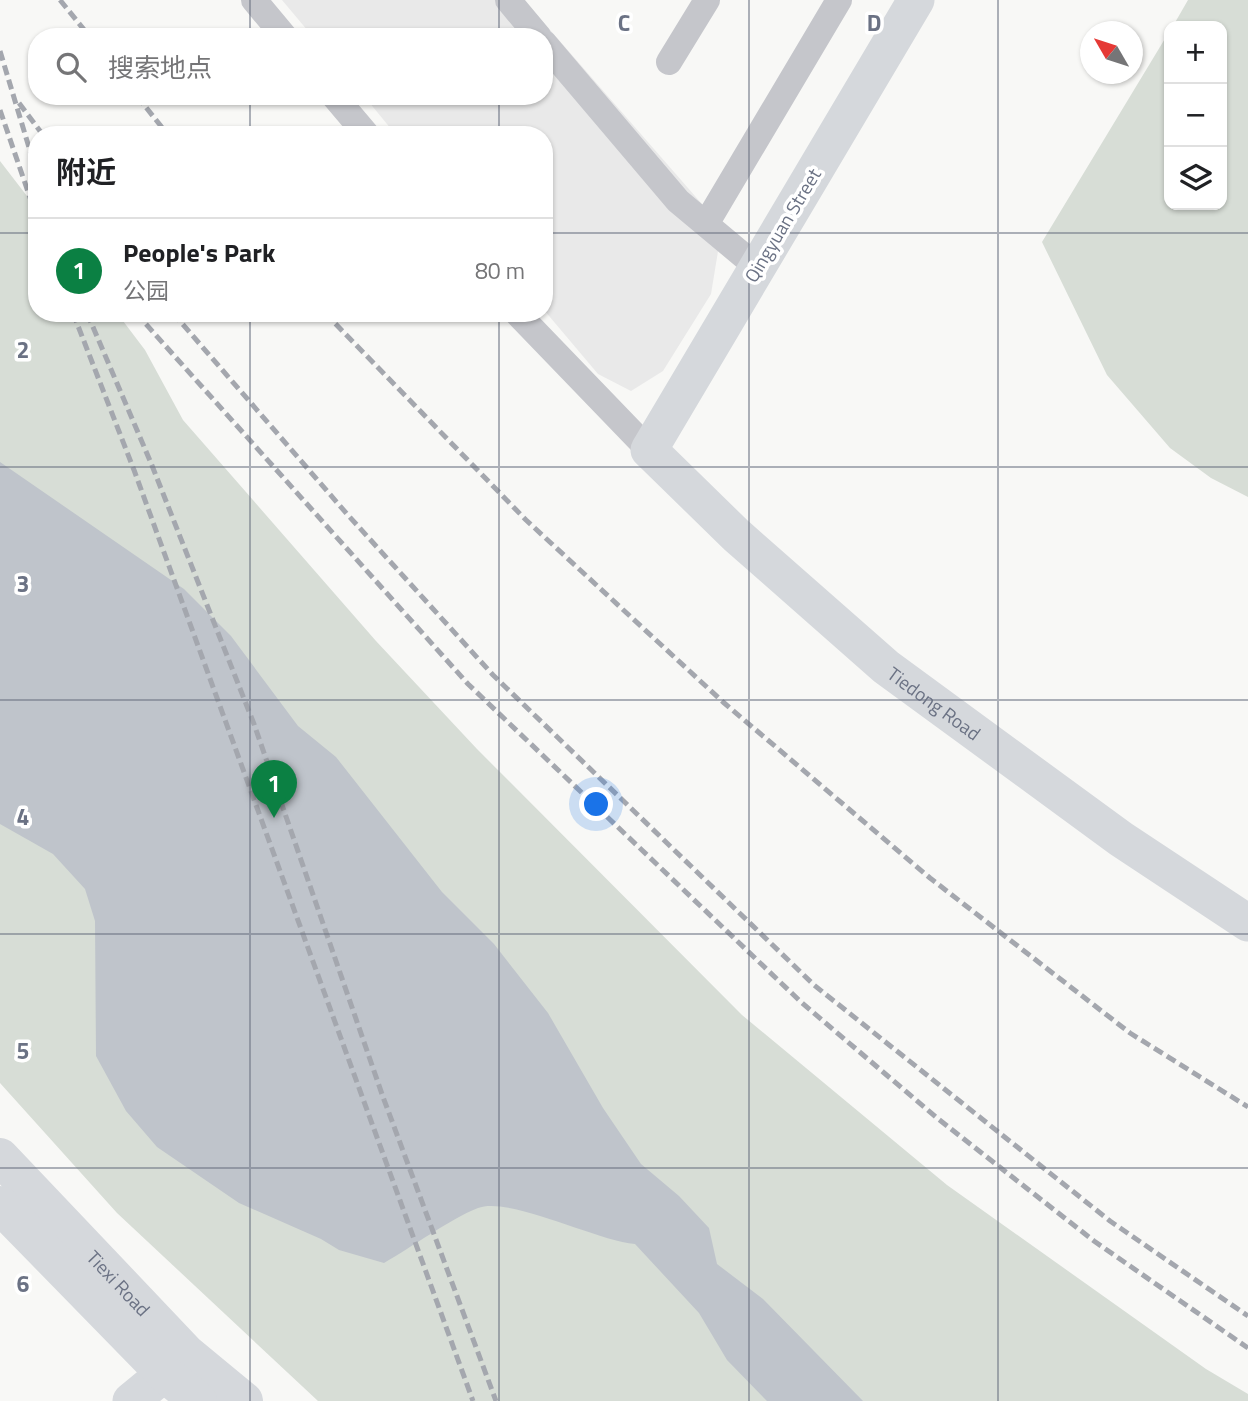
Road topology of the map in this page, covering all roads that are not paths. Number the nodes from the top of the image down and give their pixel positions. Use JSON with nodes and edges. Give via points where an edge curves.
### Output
{"nodes":[{"id":1,"x":254,"y":0,"type":"edge"},
{"id":2,"x":508,"y":0,"type":"edge"},
{"id":3,"x":707,"y":0,"type":"edge"},
{"id":4,"x":839,"y":0,"type":"edge"},
{"id":5,"x":916,"y":0,"type":"edge"},
{"id":6,"x":277,"y":28,"type":"edge"},
{"id":7,"x":531,"y":28,"type":"edge"},
{"id":8,"x":553,"y":54,"type":"edge"},
{"id":9,"x":669,"y":62,"type":"dead end"},
{"id":10,"x":342,"y":105,"type":"edge"},
{"id":11,"x":359,"y":126,"type":"edge"},
{"id":12,"x":706,"y":224,"type":"junction"},
{"id":13,"x":757,"y":267,"type":"junction"},
{"id":14,"x":526,"y":322,"type":"edge"},
{"id":15,"x":649,"y":450,"type":"junction"},
{"id":16,"x":1248,"y":923,"type":"edge"},
{"id":17,"x":0,"y":1157,"type":"edge"},
{"id":18,"x":0,"y":1205,"type":"edge"},
{"id":19,"x":176,"y":1364,"type":"junction"},
{"id":20,"x":131,"y":1401,"type":"edge"},
{"id":21,"x":198,"y":1401,"type":"edge"},
{"id":22,"x":244,"y":1401,"type":"edge"}],
"edges":[{"from":1,"to":6,"type":"street"},
{"from":2,"to":7,"type":"street"},
{"from":3,"to":9,"type":"street"},
{"from":4,"to":12,"type":"street"},
{"from":5,"to":13,"type":"street","name":"Qingyuan Street"},
{"from":8,"to":12,"type":"street","via":[[678,201]]},
{"from":10,"to":11,"type":"street"},
{"from":12,"to":13,"type":"street"},
{"from":13,"to":15,"type":"street","name":"Qingyuan Street"},
{"from":14,"to":15,"type":"street"},
{"from":15,"to":16,"type":"street","name":"Tiedong Road","via":[[736,536],[886,667],[1121,839]]},
{"from":17,"to":19,"type":"highway","name":"Tiexi Road"},
{"from":18,"to":19,"type":"highway","name":"Tiexi Road"},
{"from":19,"to":20,"type":"street"},
{"from":19,"to":21,"type":"highway","name":"Tiexi Road"},
{"from":19,"to":22,"type":"highway","name":"Tiexi Road"}]}
